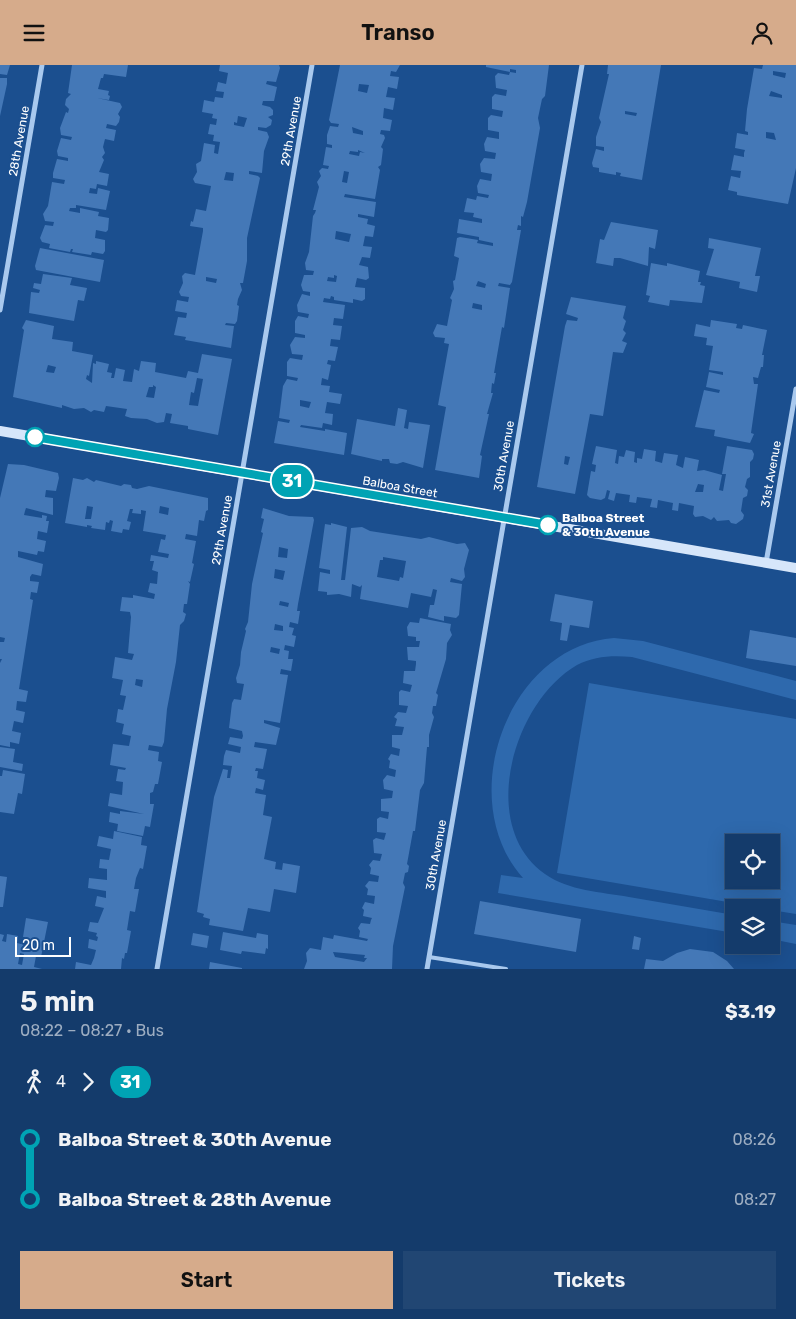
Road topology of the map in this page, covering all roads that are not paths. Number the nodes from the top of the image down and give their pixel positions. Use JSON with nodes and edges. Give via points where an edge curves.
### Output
{"nodes":[{"id":1,"x":42,"y":65,"type":"edge"},
{"id":2,"x":312,"y":65,"type":"edge"},
{"id":3,"x":582,"y":65,"type":"edge"},
{"id":4,"x":0,"y":310,"type":"edge"},
{"id":5,"x":796,"y":389,"type":"edge"},
{"id":6,"x":0,"y":431,"type":"edge"},
{"id":7,"x":242,"y":473,"type":"junction"},
{"id":8,"x":504,"y":517,"type":"junction"},
{"id":9,"x":766,"y":563,"type":"junction"},
{"id":10,"x":796,"y":568,"type":"edge"},
{"id":11,"x":429,"y":957,"type":"junction"},
{"id":12,"x":157,"y":969,"type":"edge"},
{"id":13,"x":427,"y":969,"type":"edge"},
{"id":14,"x":506,"y":969,"type":"edge"}],
"edges":[{"from":1,"to":4,"type":"street","name":"28th Avenue"},
{"from":2,"to":7,"type":"street","name":"29th Avenue"},
{"from":3,"to":8,"type":"street","name":"30th Avenue"},
{"from":5,"to":9,"type":"street","name":"31st Avenue"},
{"from":6,"to":7,"type":"street","name":"Balboa Street"},
{"from":7,"to":8,"type":"street","name":"Balboa Street"},
{"from":7,"to":12,"type":"street","name":"29th Avenue"},
{"from":8,"to":9,"type":"street","name":"Balboa Street"},
{"from":8,"to":11,"type":"street","name":"30th Avenue"},
{"from":9,"to":10,"type":"street","name":"Balboa Street"},
{"from":11,"to":13,"type":"street","name":"30th Avenue"},
{"from":11,"to":14,"type":"lane"}]}
